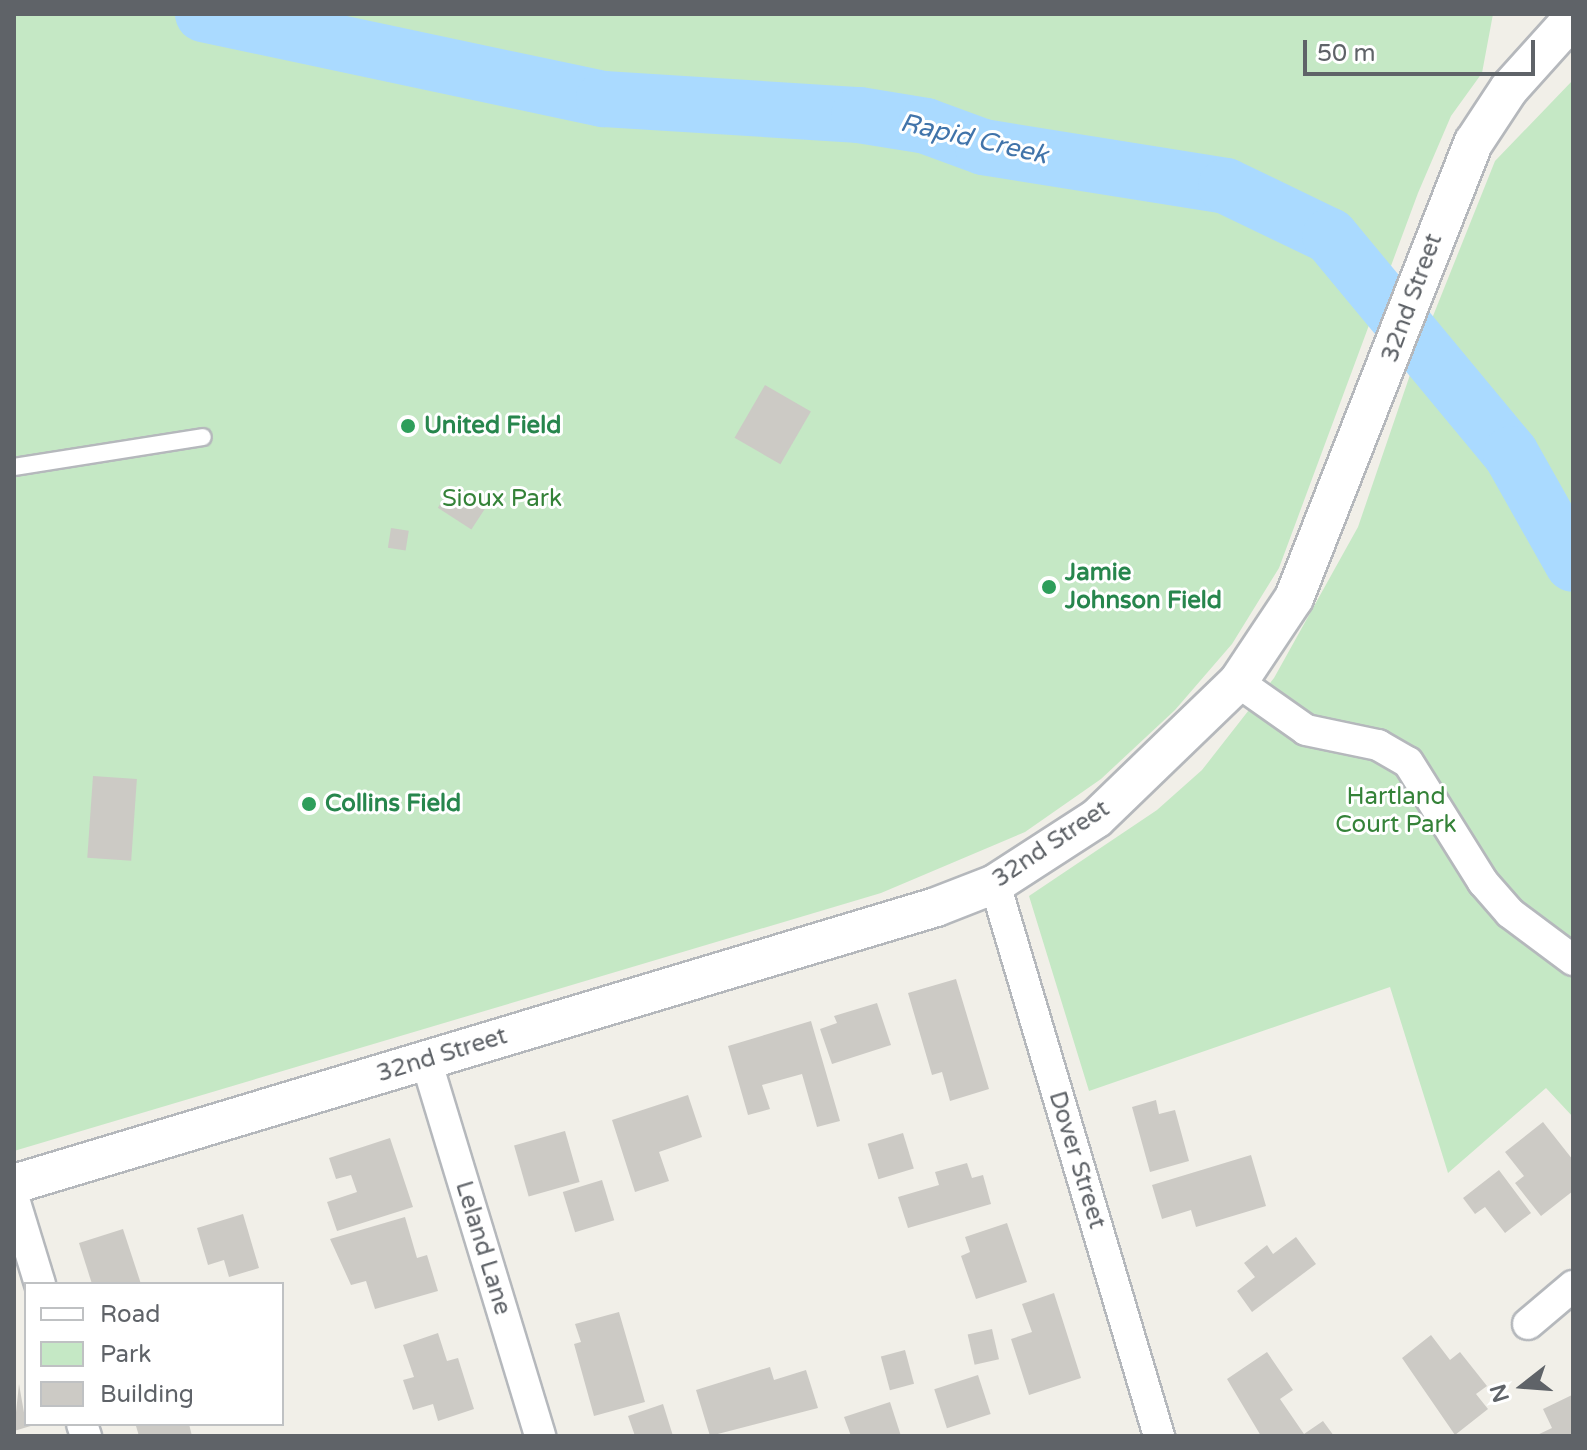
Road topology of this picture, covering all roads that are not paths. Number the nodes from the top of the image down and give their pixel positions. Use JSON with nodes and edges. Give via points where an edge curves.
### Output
{"nodes":[{"id":1,"x":1573,"y":18,"type":"edge"},
{"id":2,"x":203,"y":437,"type":"dead end"},
{"id":3,"x":14,"y":467,"type":"edge"},
{"id":4,"x":1238,"y":682,"type":"junction"},
{"id":5,"x":995,"y":884,"type":"junction"},
{"id":6,"x":1573,"y":960,"type":"edge"},
{"id":7,"x":426,"y":1060,"type":"junction"},
{"id":8,"x":14,"y":1184,"type":"edge"},
{"id":9,"x":14,"y":1199,"type":"edge"},
{"id":10,"x":39,"y":1282,"type":"edge"},
{"id":11,"x":1573,"y":1286,"type":"edge"},
{"id":12,"x":1528,"y":1324,"type":"dead end"},
{"id":13,"x":1156,"y":1435,"type":"edge"},
{"id":14,"x":540,"y":1436,"type":"edge"}],
"edges":[{"from":1,"to":4,"type":"street","name":"32nd Street","via":[[1485,122],[1439,222],[1377,394],[1294,598]]},
{"from":2,"to":3,"type":"lane"},
{"from":4,"to":5,"type":"street","name":"32nd Street","via":[[1097,818]]},
{"from":4,"to":6,"type":"street","via":[[1306,730],[1378,745],[1408,762],[1483,882],[1510,913]]},
{"from":5,"to":7,"type":"street","name":"32nd Street","via":[[936,907]]},
{"from":5,"to":13,"type":"street","name":"Dover Street"},
{"from":7,"to":8,"type":"street","name":"32nd Street"},
{"from":7,"to":14,"type":"street","name":"Leland Lane"},
{"from":9,"to":10,"type":"street"},
{"from":11,"to":12,"type":"street"}]}
